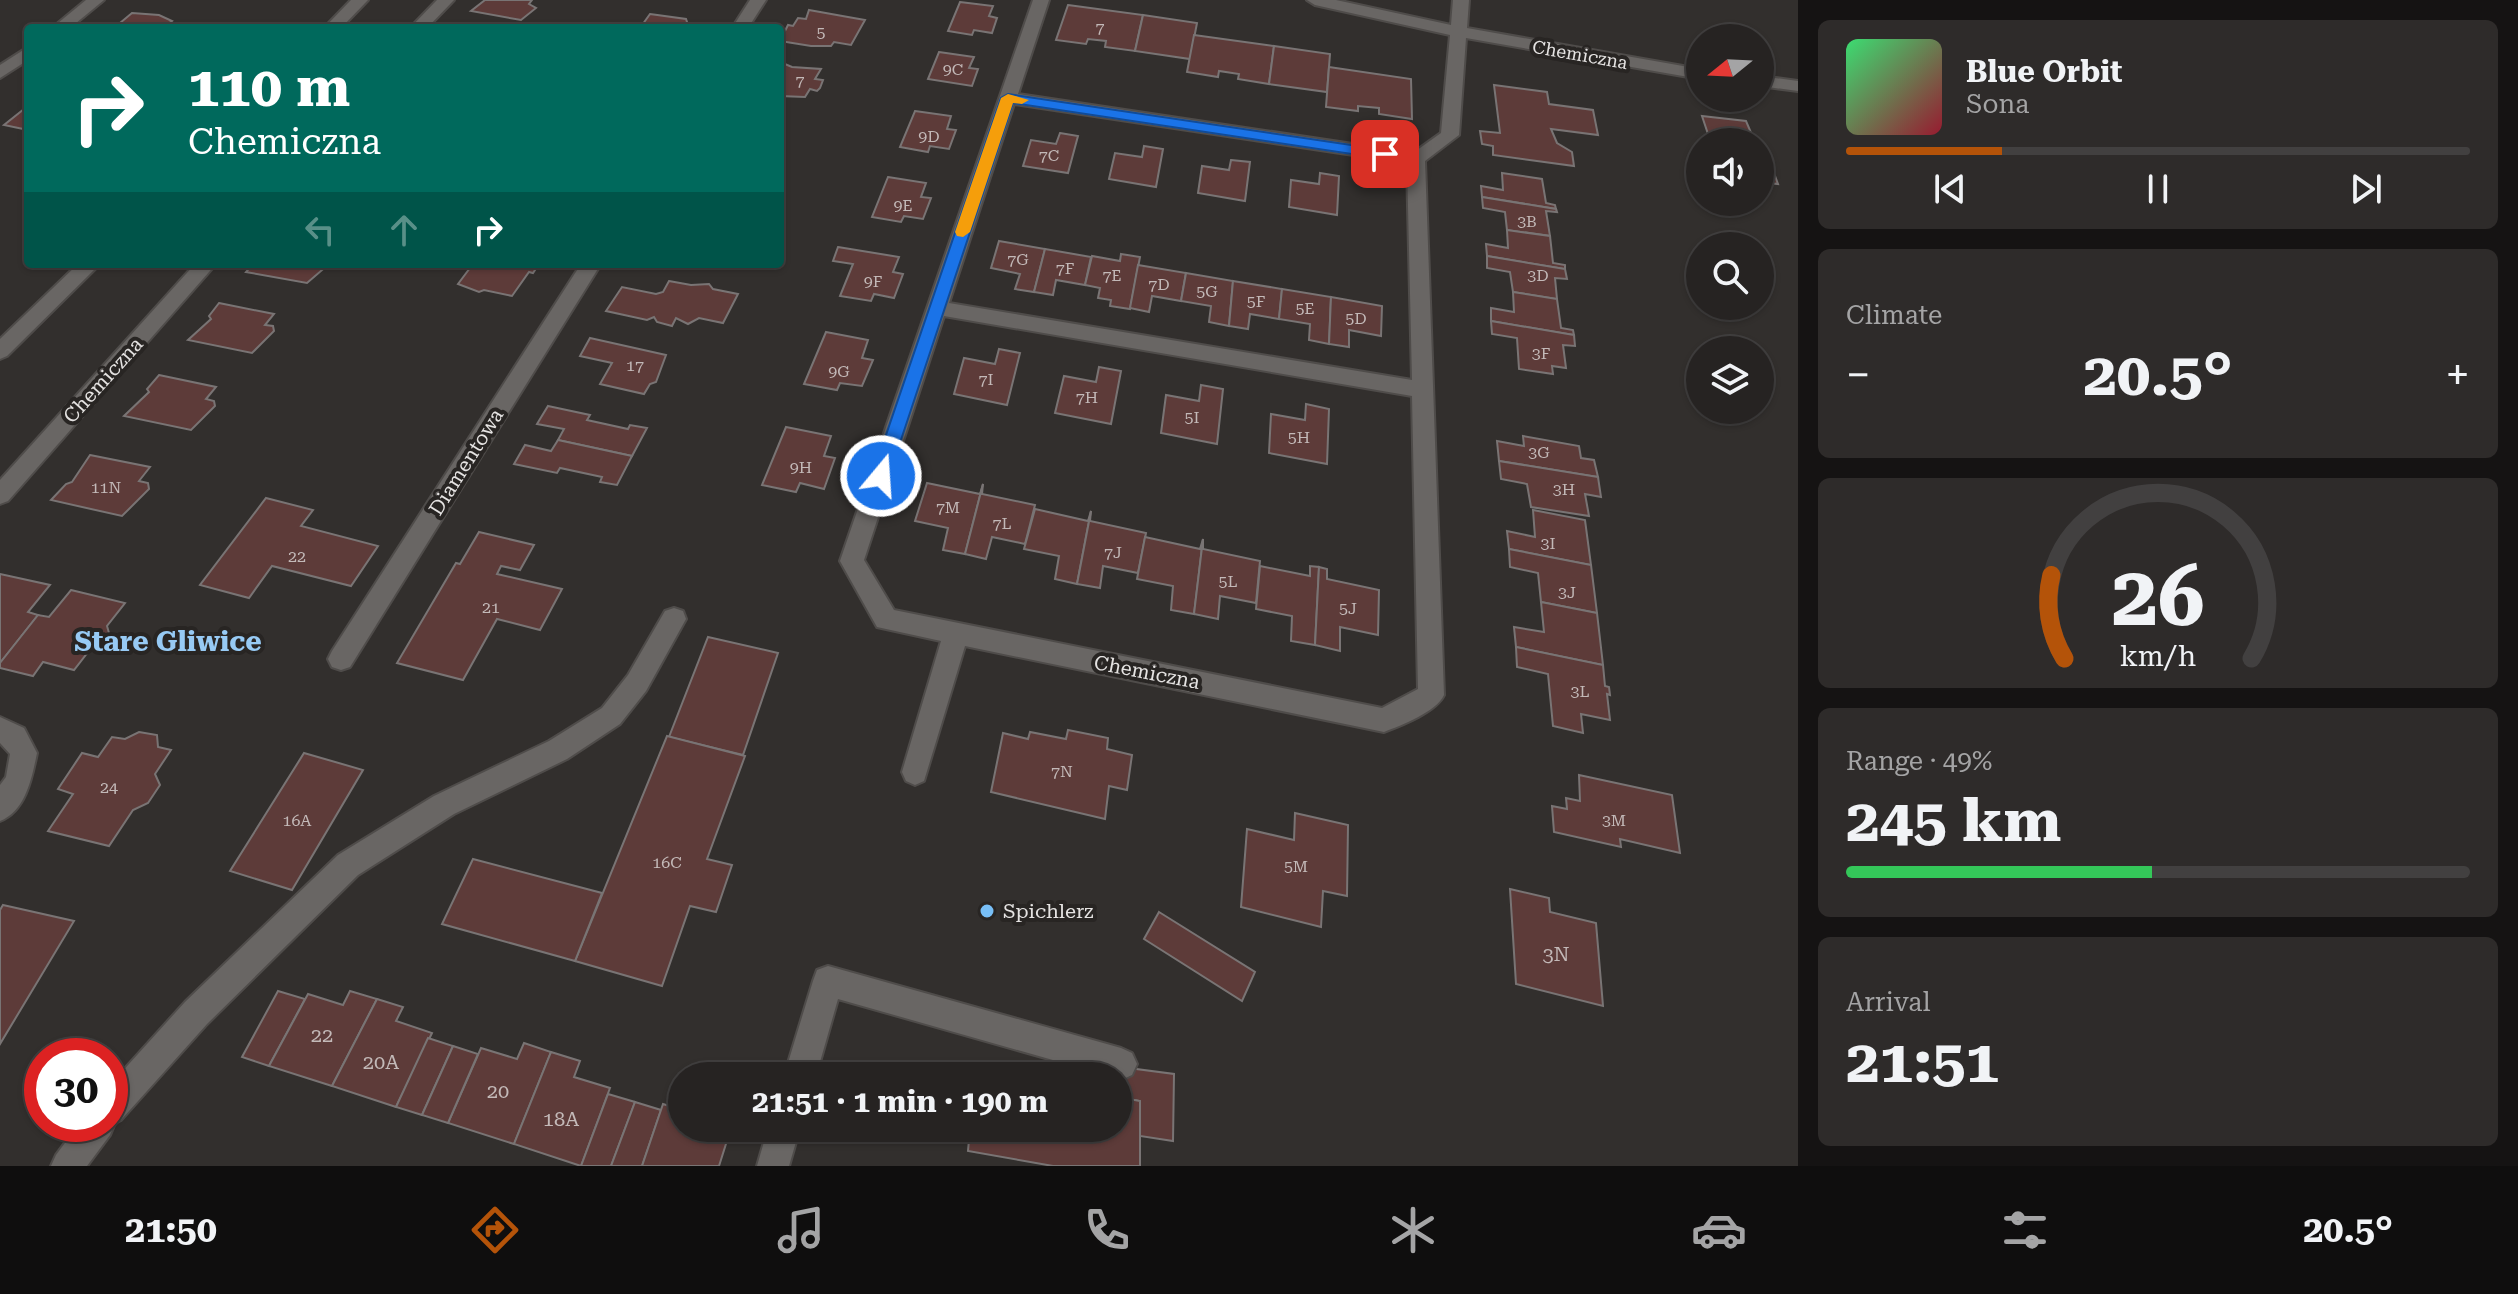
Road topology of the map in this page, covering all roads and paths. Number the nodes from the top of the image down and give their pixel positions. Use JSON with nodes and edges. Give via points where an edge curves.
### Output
{"nodes":[{"id":1,"x":96,"y":0,"type":"edge"},
{"id":2,"x":360,"y":0,"type":"edge"},
{"id":3,"x":446,"y":0,"type":"edge"},
{"id":4,"x":758,"y":0,"type":"edge"},
{"id":5,"x":1041,"y":0,"type":"edge"},
{"id":6,"x":1315,"y":0,"type":"edge"},
{"id":7,"x":1461,"y":0,"type":"edge"},
{"id":8,"x":65,"y":24,"type":"edge"},
{"id":9,"x":336,"y":24,"type":"edge"},
{"id":10,"x":422,"y":24,"type":"edge"},
{"id":11,"x":743,"y":24,"type":"edge"},
{"id":12,"x":1460,"y":33,"type":"junction"},
{"id":13,"x":24,"y":55,"type":"edge"},
{"id":14,"x":1686,"y":72,"type":"edge"},
{"id":15,"x":0,"y":73,"type":"edge"},
{"id":16,"x":1774,"y":83,"type":"edge"},
{"id":17,"x":1798,"y":86,"type":"edge"},
{"id":18,"x":1008,"y":98,"type":"junction"},
{"id":19,"x":1416,"y":159,"type":"junction"},
{"id":20,"x":86,"y":268,"type":"edge"},
{"id":21,"x":202,"y":268,"type":"edge"},
{"id":22,"x":588,"y":268,"type":"edge"},
{"id":23,"x":937,"y":308,"type":"junction"},
{"id":24,"x":0,"y":351,"type":"edge"},
{"id":25,"x":1423,"y":390,"type":"junction"},
{"id":26,"x":0,"y":495,"type":"edge"},
{"id":27,"x":674,"y":619,"type":"dead end"},
{"id":28,"x":956,"y":634,"type":"junction"},
{"id":29,"x":341,"y":659,"type":"dead end"},
{"id":30,"x":0,"y":729,"type":"edge"},
{"id":31,"x":915,"y":772,"type":"dead end"},
{"id":32,"x":0,"y":808,"type":"edge"},
{"id":33,"x":804,"y":1062,"type":"edge"},
{"id":34,"x":1114,"y":1062,"type":"edge"},
{"id":35,"x":128,"y":1089,"type":"edge"},
{"id":36,"x":85,"y":1142,"type":"edge"},
{"id":37,"x":780,"y":1142,"type":"edge"},
{"id":38,"x":67,"y":1166,"type":"edge"},
{"id":39,"x":773,"y":1166,"type":"edge"}],
"edges":[{"from":1,"to":8,"type":"street"},
{"from":2,"to":9,"type":"street"},
{"from":3,"to":10,"type":"street"},
{"from":4,"to":11,"type":"street"},
{"from":5,"to":18,"type":"street","name":"Chemiczna"},
{"from":6,"to":12,"type":"street","name":"Chemiczna"},
{"from":7,"to":12,"type":"street"},
{"from":12,"to":14,"type":"street","name":"Chemiczna"},
{"from":12,"to":19,"type":"street","via":[[1450,135]]},
{"from":13,"to":15,"type":"street"},
{"from":16,"to":17,"type":"street"},
{"from":18,"to":19,"type":"street"},
{"from":18,"to":23,"type":"street","name":"Chemiczna"},
{"from":19,"to":25,"type":"street","name":"Chemiczna"},
{"from":20,"to":24,"type":"street"},
{"from":21,"to":26,"type":"street","name":"Chemiczna"},
{"from":22,"to":29,"type":"street","name":"Diamentowa"},
{"from":23,"to":25,"type":"street"},
{"from":23,"to":28,"type":"street","name":"Chemiczna","via":[[852,561],[886,619]]},
{"from":25,"to":28,"type":"street","name":"Chemiczna","via":[[1431,695],[1384,720]]},
{"from":27,"to":35,"type":"street","via":[[611,716],[558,750],[444,805],[348,865],[196,1013]]},
{"from":28,"to":31,"type":"street"},
{"from":30,"to":32,"type":"street","via":[[15,737],[24,753],[18,782]]},
{"from":33,"to":34,"type":"street","via":[[828,981]]},
{"from":36,"to":38,"type":"street"},
{"from":37,"to":39,"type":"street"}]}
